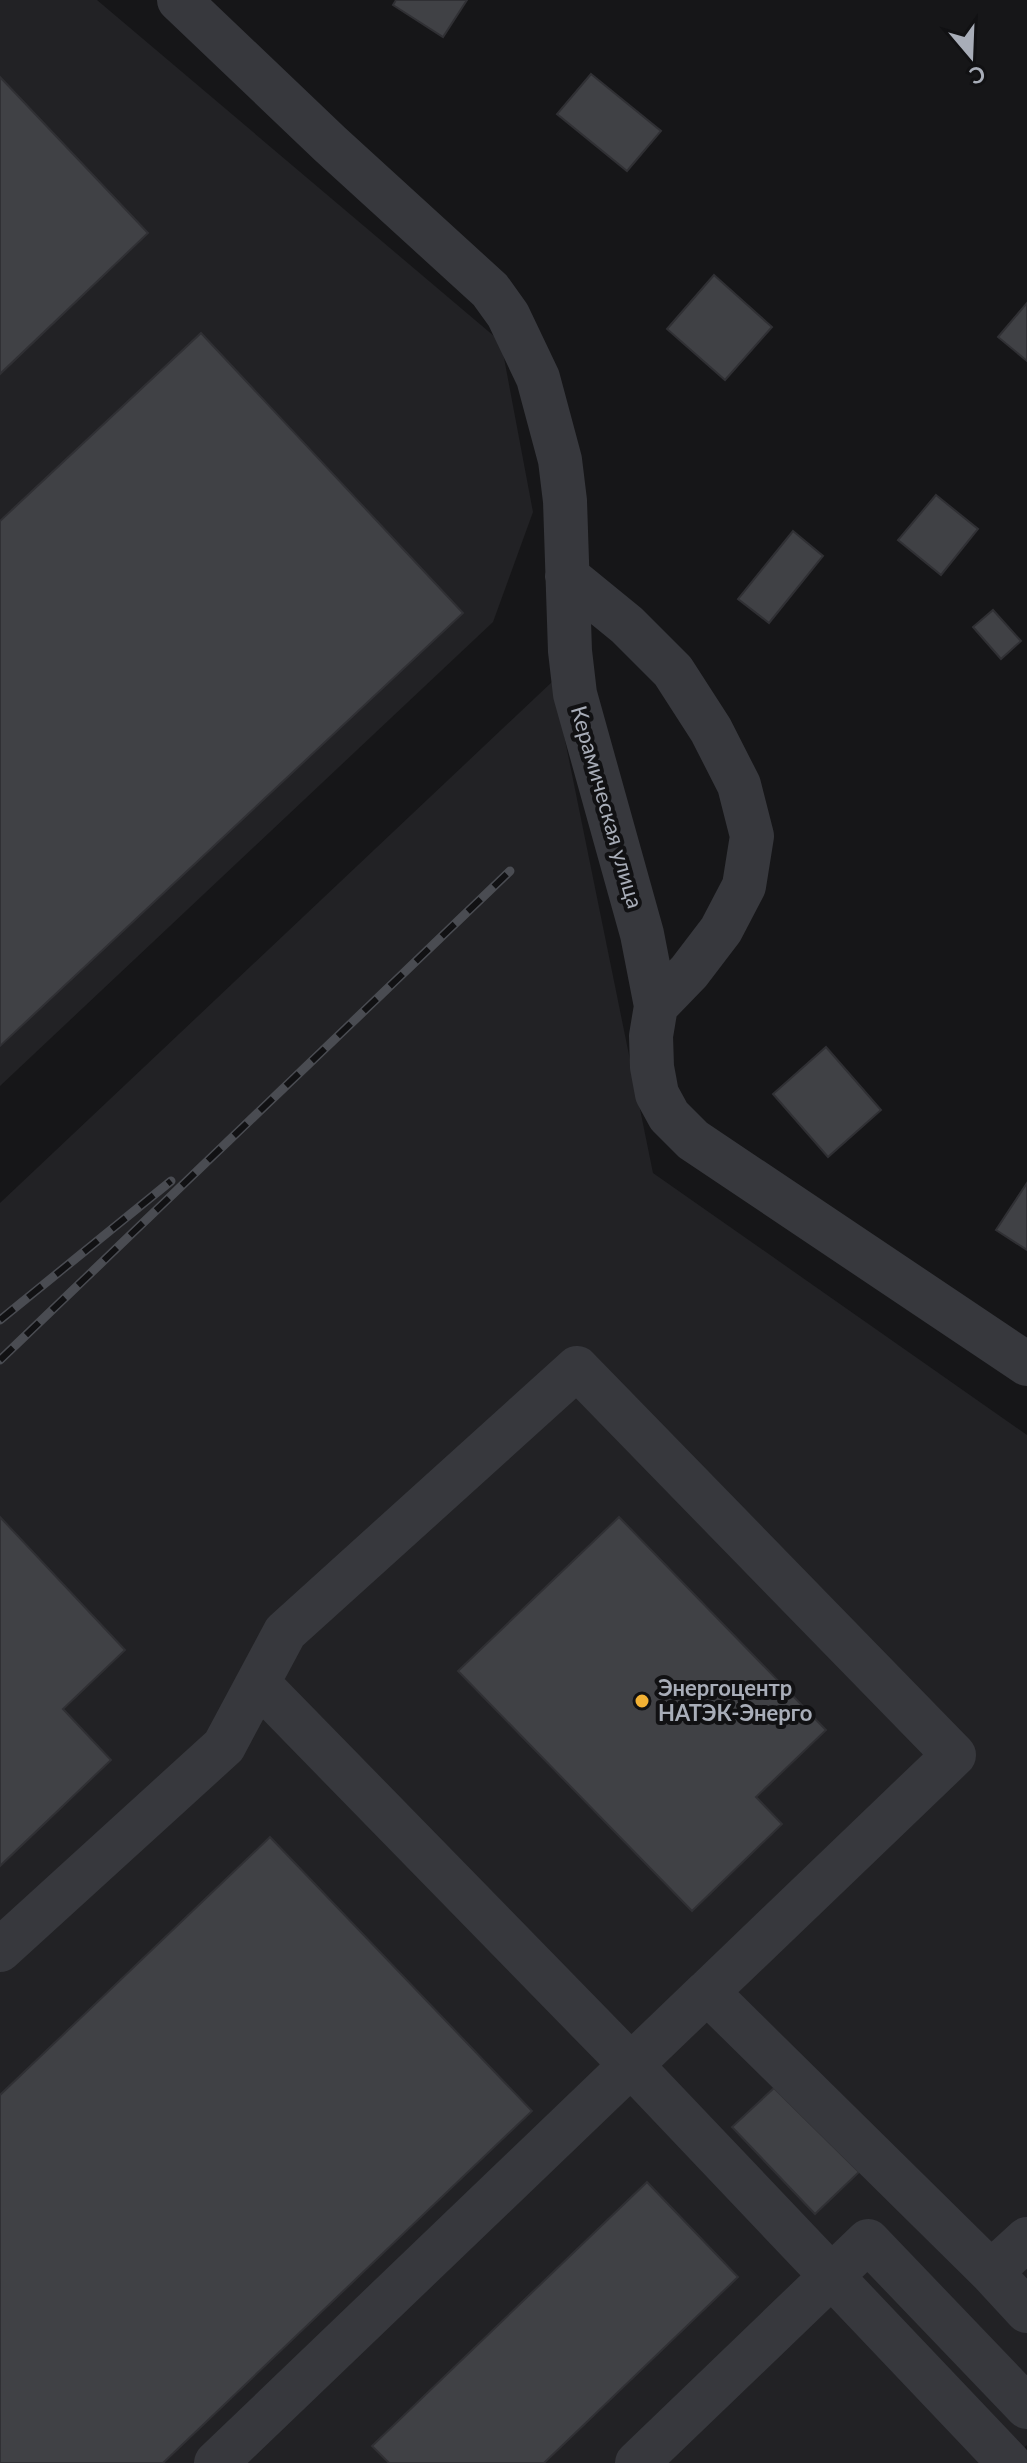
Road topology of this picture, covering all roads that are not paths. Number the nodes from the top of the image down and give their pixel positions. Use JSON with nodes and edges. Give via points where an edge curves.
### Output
{"nodes":[{"id":1,"x":179,"y":0,"type":"edge"},
{"id":2,"x":567,"y":576,"type":"junction"},
{"id":3,"x":656,"y":1006,"type":"junction"},
{"id":4,"x":1027,"y":1364,"type":"edge"},
{"id":5,"x":259,"y":1684,"type":"junction"},
{"id":6,"x":0,"y":1950,"type":"edge"},
{"id":7,"x":707,"y":1992,"type":"junction"},
{"id":8,"x":631,"y":2065,"type":"junction"},
{"id":9,"x":1027,"y":2239,"type":"edge"},
{"id":10,"x":991,"y":2272,"type":"junction"},
{"id":11,"x":831,"y":2275,"type":"junction"},
{"id":12,"x":1027,"y":2311,"type":"edge"},
{"id":13,"x":1025,"y":2400,"type":"edge"},
{"id":14,"x":995,"y":2449,"type":"edge"},
{"id":15,"x":216,"y":2463,"type":"edge"},
{"id":16,"x":637,"y":2463,"type":"edge"}],
"edges":[{"from":1,"to":2,"type":"street","name":"Керамическая улица","via":[[490,290],[508,315],[538,378],[560,460]]},
{"from":2,"to":3,"type":"street","name":"Керамическая улица","via":[[575,694],[642,934]]},
{"from":2,"to":3,"type":"street","via":[[673,671],[739,785],[752,836],[744,886],[721,930]]},
{"from":3,"to":4,"type":"street","name":"Керамическая улица","via":[[651,1036],[657,1094],[669,1116],[693,1140]]},
{"from":5,"to":6,"type":"street","via":[[224,1746]]},
{"from":5,"to":7,"type":"street","via":[[285,1632],[577,1368],[954,1755]]},
{"from":5,"to":8,"type":"street"},
{"from":7,"to":8,"type":"street"},
{"from":7,"to":10,"type":"street"},
{"from":8,"to":11,"type":"street"},
{"from":8,"to":15,"type":"street"},
{"from":9,"to":10,"type":"street"},
{"from":10,"to":12,"type":"street"},
{"from":11,"to":13,"type":"street","via":[[868,2241]]},
{"from":11,"to":14,"type":"street"},
{"from":11,"to":16,"type":"street"},
{"from":13,"to":14,"type":"street"}]}
